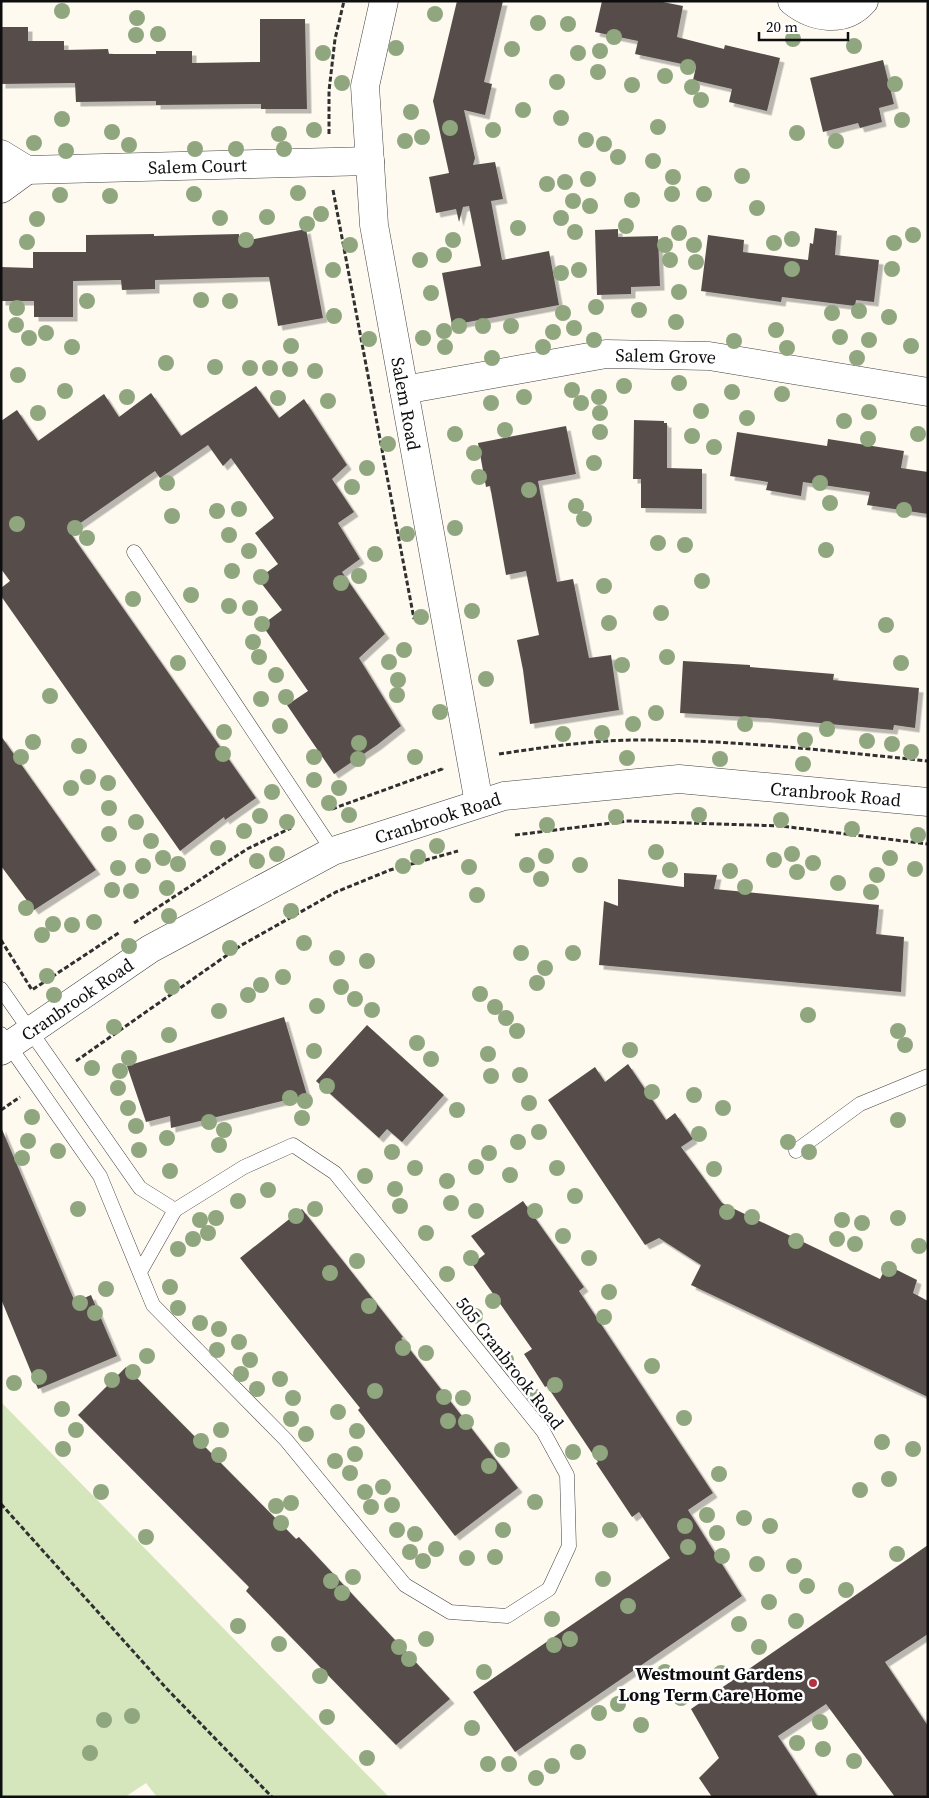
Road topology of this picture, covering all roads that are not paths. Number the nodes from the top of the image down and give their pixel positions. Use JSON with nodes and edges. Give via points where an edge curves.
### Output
{"nodes":[{"id":1,"x":384,"y":1,"type":"edge"},
{"id":2,"x":792,"y":1,"type":"edge"},
{"id":3,"x":864,"y":1,"type":"edge"},
{"id":4,"x":1,"y":154,"type":"edge"},
{"id":5,"x":370,"y":161,"type":"junction"},
{"id":6,"x":27,"y":170,"type":"junction"},
{"id":7,"x":1,"y":189,"type":"edge"},
{"id":8,"x":404,"y":390,"type":"junction"},
{"id":9,"x":928,"y":392,"type":"edge"},
{"id":10,"x":134,"y":552,"type":"dead end"},
{"id":11,"x":928,"y":802,"type":"edge"},
{"id":12,"x":479,"y":804,"type":"junction"},
{"id":13,"x":333,"y":851,"type":"junction"},
{"id":14,"x":1,"y":988,"type":"edge"},
{"id":15,"x":10,"y":1040,"type":"edge"},
{"id":16,"x":928,"y":1076,"type":"edge"},
{"id":17,"x":796,"y":1151,"type":"dead end"},
{"id":18,"x":175,"y":1210,"type":"junction"},
{"id":19,"x":140,"y":1272,"type":"junction"}],
"edges":[{"from":1,"to":5,"type":"street","name":"Salem Road","via":[[365,86]]},
{"from":2,"to":3,"type":"street","via":[[802,10],[832,17],[848,13]]},
{"from":4,"to":6,"type":"street"},
{"from":5,"to":6,"type":"street","name":"Salem Court"},
{"from":5,"to":8,"type":"street","name":"Salem Road","via":[[374,225]]},
{"from":6,"to":7,"type":"street"},
{"from":8,"to":9,"type":"street","name":"Salem Grove","via":[[606,354],[709,356]]},
{"from":8,"to":12,"type":"street","name":"Salem Road"},
{"from":10,"to":13,"type":"lane"},
{"from":11,"to":12,"type":"street","name":"Cranbrook Road","via":[[680,779],[504,796]]},
{"from":12,"to":13,"type":"street","name":"Cranbrook Road"},
{"from":13,"to":15,"type":"street","name":"Cranbrook Road","via":[[150,949]]},
{"from":14,"to":15,"type":"lane"},
{"from":15,"to":18,"type":"lane","via":[[140,1188]]},
{"from":15,"to":19,"type":"lane","name":"505 Cranbrook Road","via":[[100,1176]]},
{"from":16,"to":17,"type":"lane","via":[[860,1104]]},
{"from":18,"to":19,"type":"lane","name":"505 Cranbrook Road"},
{"from":18,"to":19,"type":"lane","name":"505 Cranbrook Road","via":[[244,1167],[293,1145],[335,1173],[543,1431],[567,1475],[569,1546],[550,1588],[507,1616],[450,1612],[405,1586],[286,1440],[154,1305]]}]}
